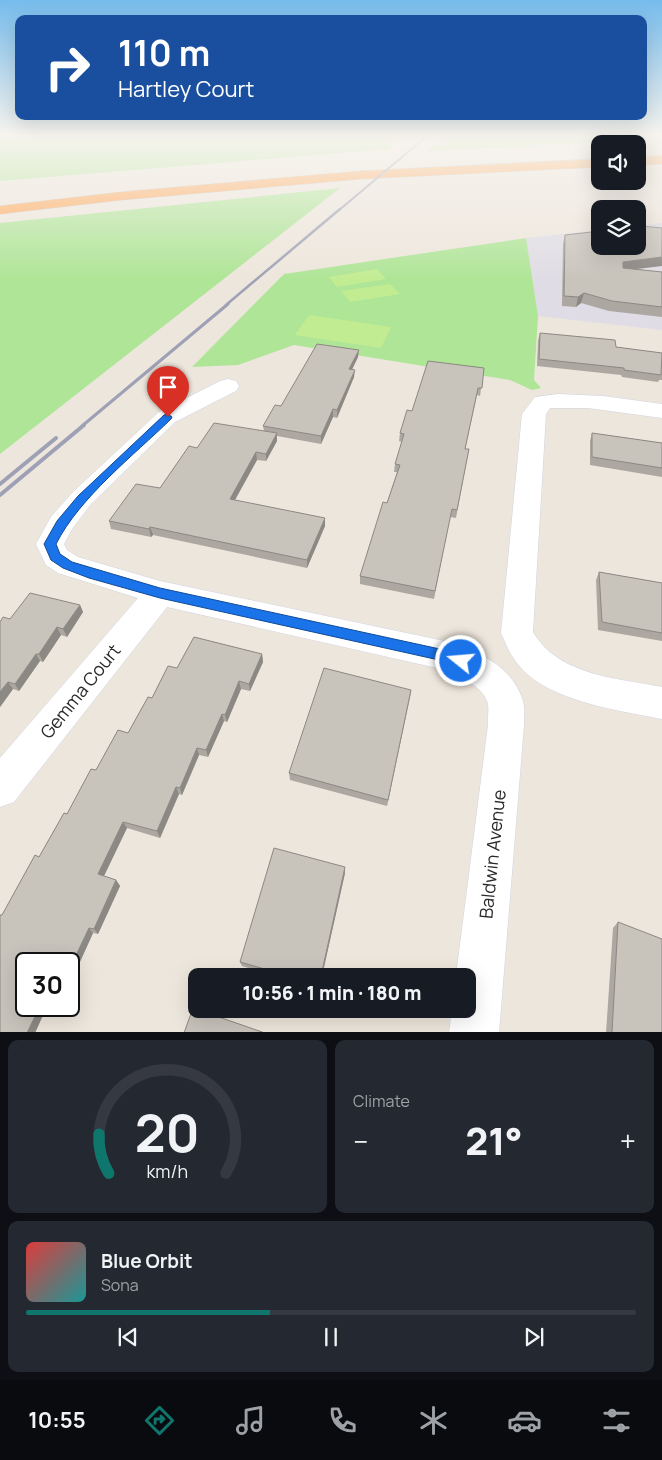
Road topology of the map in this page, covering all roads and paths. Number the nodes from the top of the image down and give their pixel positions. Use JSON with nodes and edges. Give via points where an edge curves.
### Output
{"nodes":[{"id":1,"x":256,"y":184,"type":"edge"},
{"id":2,"x":0,"y":210,"type":"edge"},
{"id":3,"x":228,"y":386,"type":"dead end"},
{"id":4,"x":662,"y":411,"type":"edge"},
{"id":5,"x":160,"y":593,"type":"junction"},
{"id":6,"x":662,"y":703,"type":"edge"},
{"id":7,"x":0,"y":788,"type":"edge"},
{"id":8,"x":474,"y":1032,"type":"edge"}],
"edges":[{"from":1,"to":2,"type":"highway"},
{"from":3,"to":5,"type":"street","via":[[168,417],[82,498],[50,544],[56,557],[68,565]]},
{"from":4,"to":6,"type":"street","via":[[576,400],[544,402],[534,414],[517,633],[522,647],[532,658],[557,676],[578,684]]},
{"from":5,"to":7,"type":"street","name":"Gemma Court"},
{"from":5,"to":8,"type":"street","name":"Baldwin Avenue","via":[[449,656],[473,666],[492,679],[505,701],[506,725]]}]}
